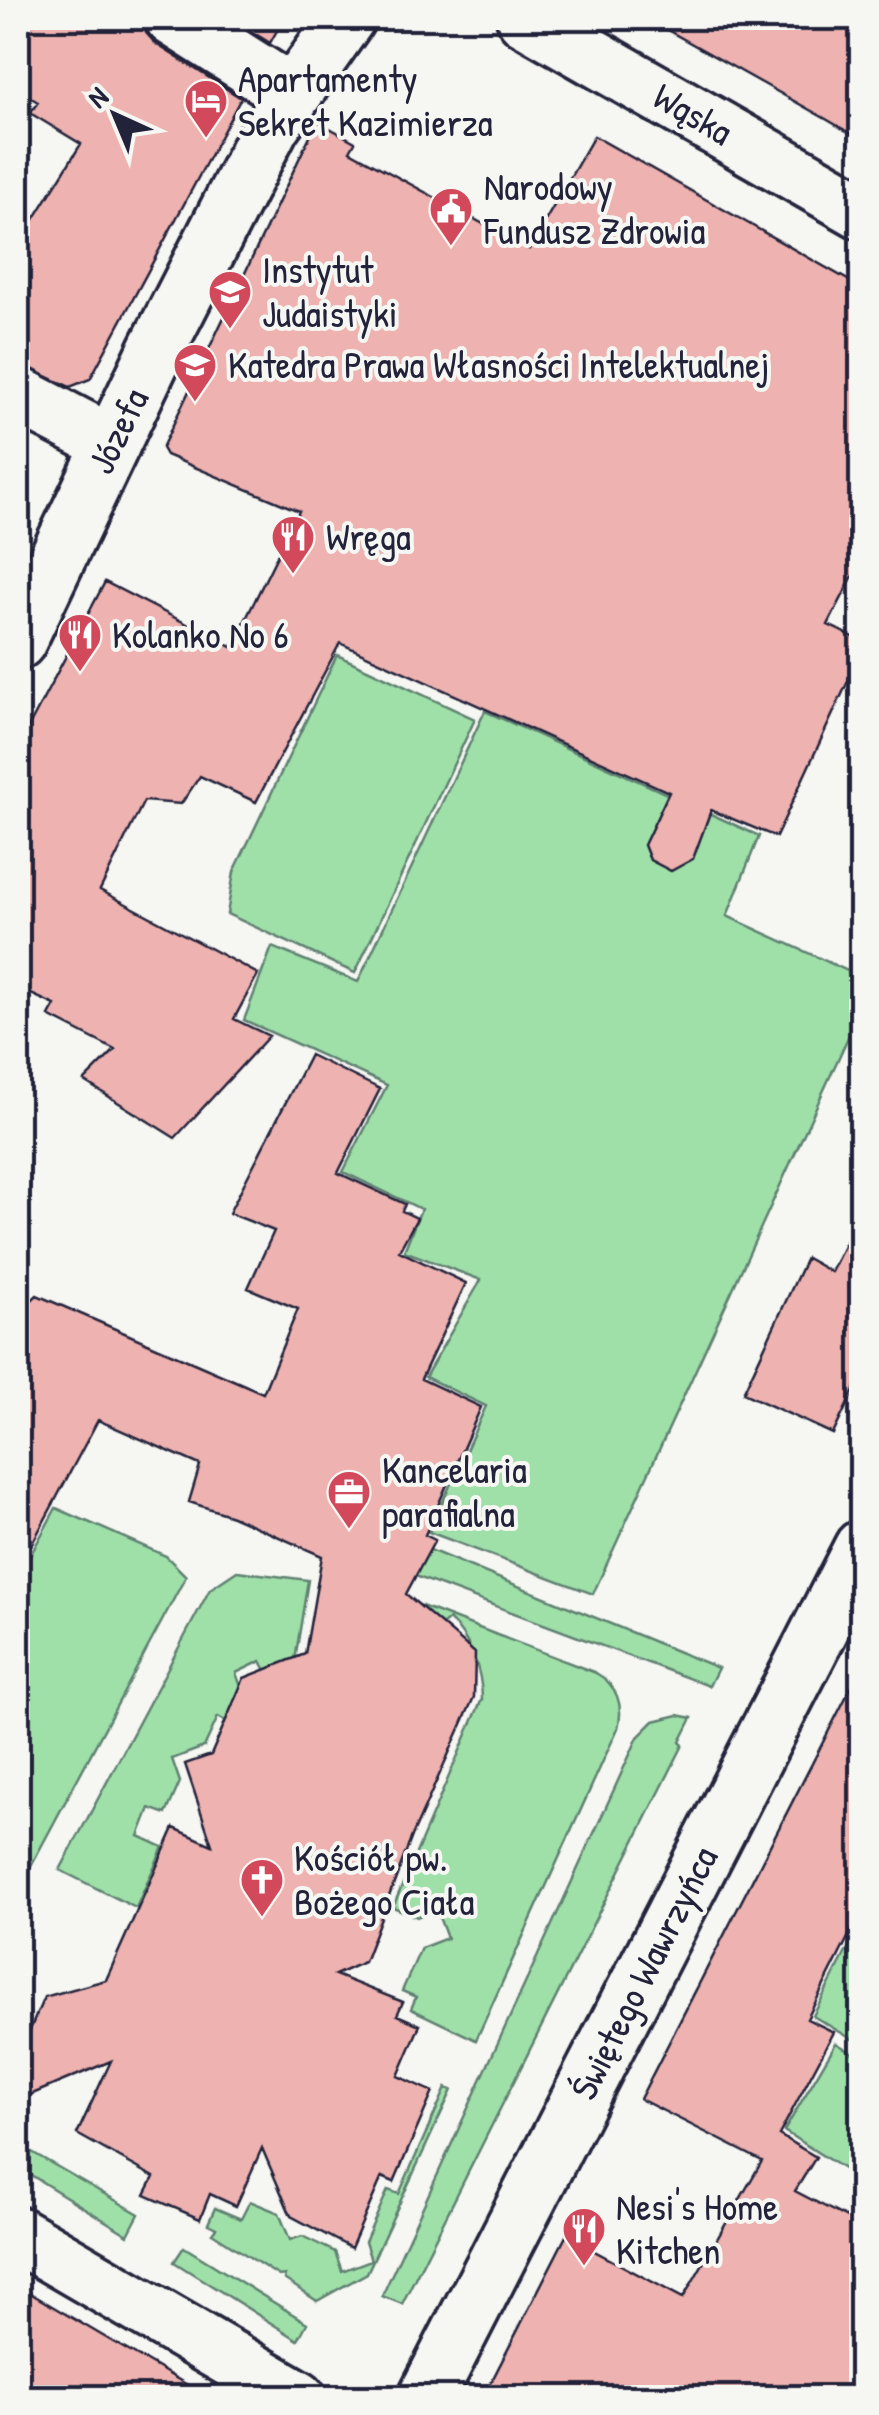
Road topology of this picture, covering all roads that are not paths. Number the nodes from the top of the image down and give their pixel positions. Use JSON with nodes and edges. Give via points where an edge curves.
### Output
{"nodes":[{"id":1,"x":173,"y":18,"type":"edge"},
{"id":2,"x":347,"y":18,"type":"edge"},
{"id":3,"x":526,"y":18,"type":"edge"},
{"id":4,"x":292,"y":93,"type":"junction"},
{"id":5,"x":862,"y":211,"type":"edge"},
{"id":6,"x":18,"y":394,"type":"edge"},
{"id":7,"x":112,"y":444,"type":"junction"},
{"id":8,"x":18,"y":642,"type":"edge"},
{"id":9,"x":862,"y":1548,"type":"edge"},
{"id":10,"x":18,"y":2235,"type":"edge"},
{"id":11,"x":298,"y":2398,"type":"edge"},
{"id":12,"x":426,"y":2398,"type":"edge"}],
"edges":[{"from":1,"to":4,"type":"street"},
{"from":2,"to":4,"type":"street","name":"Józefa"},
{"from":3,"to":5,"type":"street","name":"Wąska"},
{"from":4,"to":7,"type":"street","name":"Józefa"},
{"from":6,"to":7,"type":"street"},
{"from":7,"to":8,"type":"street","name":"Józefa"},
{"from":9,"to":12,"type":"street","name":"Świętego Wawrzyńca"},
{"from":10,"to":11,"type":"street"}]}
